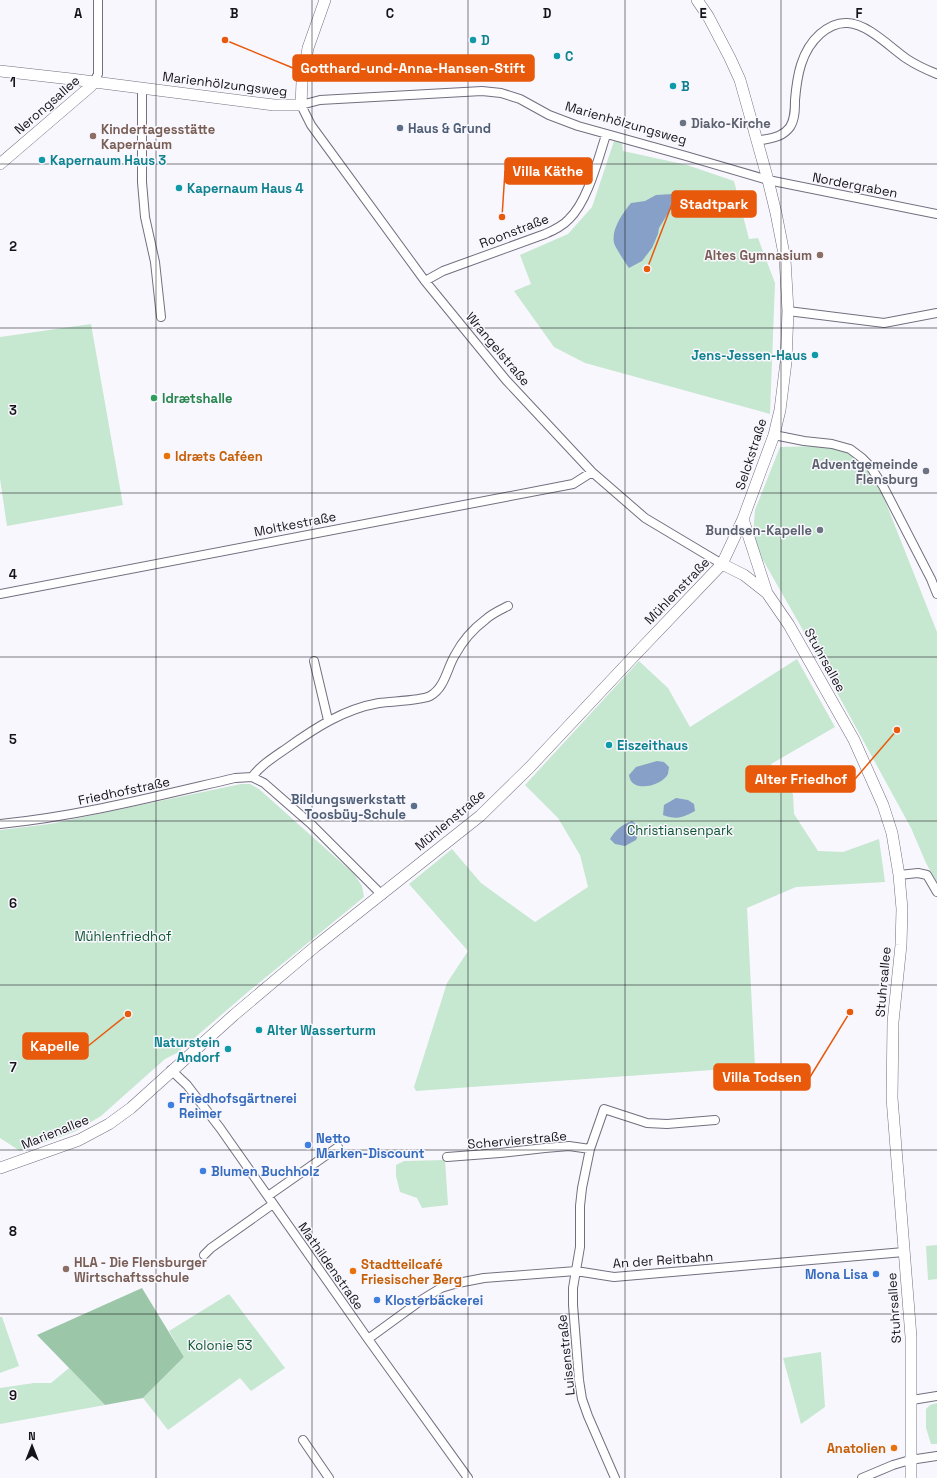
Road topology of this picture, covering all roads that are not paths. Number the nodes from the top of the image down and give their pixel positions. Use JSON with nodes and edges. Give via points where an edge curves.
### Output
{"nodes":[{"id":1,"x":98,"y":0,"type":"edge"},
{"id":2,"x":325,"y":0,"type":"edge"},
{"id":3,"x":697,"y":0,"type":"edge"},
{"id":4,"x":0,"y":71,"type":"edge"},
{"id":5,"x":937,"y":74,"type":"edge"},
{"id":6,"x":94,"y":82,"type":"junction"},
{"id":7,"x":142,"y":88,"type":"junction"},
{"id":8,"x":301,"y":105,"type":"junction"},
{"id":9,"x":606,"y":135,"type":"junction"},
{"id":10,"x":757,"y":141,"type":"junction"},
{"id":11,"x":0,"y":164,"type":"edge"},
{"id":12,"x":768,"y":180,"type":"junction"},
{"id":13,"x":937,"y":214,"type":"edge"},
{"id":14,"x":425,"y":281,"type":"junction"},
{"id":15,"x":788,"y":311,"type":"junction"},
{"id":16,"x":937,"y":313,"type":"edge"},
{"id":17,"x":161,"y":317,"type":"dead end"},
{"id":18,"x":774,"y":435,"type":"junction"},
{"id":19,"x":592,"y":472,"type":"junction"},
{"id":20,"x":743,"y":519,"type":"junction"},
{"id":21,"x":722,"y":564,"type":"junction"},
{"id":22,"x":767,"y":593,"type":"junction"},
{"id":23,"x":0,"y":594,"type":"edge"},
{"id":24,"x":937,"y":594,"type":"edge"},
{"id":25,"x":508,"y":606,"type":"dead end"},
{"id":26,"x":314,"y":661,"type":"dead end"},
{"id":27,"x":328,"y":720,"type":"junction"},
{"id":28,"x":252,"y":777,"type":"junction"},
{"id":29,"x":0,"y":824,"type":"edge"},
{"id":30,"x":899,"y":875,"type":"junction"},
{"id":31,"x":937,"y":892,"type":"edge"},
{"id":32,"x":382,"y":895,"type":"junction"},
{"id":33,"x":172,"y":1070,"type":"junction"},
{"id":34,"x":715,"y":1120,"type":"dead end"},
{"id":35,"x":338,"y":1147,"type":"dead end"},
{"id":36,"x":590,"y":1149,"type":"junction"},
{"id":37,"x":447,"y":1157,"type":"dead end"},
{"id":38,"x":0,"y":1168,"type":"edge"},
{"id":39,"x":268,"y":1196,"type":"junction"},
{"id":40,"x":273,"y":1204,"type":"junction"},
{"id":41,"x":904,"y":1252,"type":"junction"},
{"id":42,"x":204,"y":1255,"type":"dead end"},
{"id":43,"x":576,"y":1271,"type":"junction"},
{"id":44,"x":368,"y":1339,"type":"junction"},
{"id":45,"x":937,"y":1396,"type":"edge"},
{"id":46,"x":912,"y":1400,"type":"junction"},
{"id":47,"x":303,"y":1440,"type":"dead end"},
{"id":48,"x":937,"y":1456,"type":"edge"},
{"id":49,"x":910,"y":1460,"type":"junction"},
{"id":50,"x":329,"y":1478,"type":"edge"},
{"id":51,"x":468,"y":1478,"type":"edge"},
{"id":52,"x":615,"y":1478,"type":"edge"},
{"id":53,"x":862,"y":1478,"type":"edge"},
{"id":54,"x":911,"y":1478,"type":"edge"}],
"edges":[{"from":1,"to":6,"type":"street","via":[[98,74]]},
{"from":2,"to":8,"type":"main road","via":[[308,48]]},
{"from":3,"to":10,"type":"main road","name":"Selckstraße","via":[[708,16],[740,80]]},
{"from":4,"to":6,"type":"main road","name":"Marienhölzungsweg"},
{"from":5,"to":10,"type":"street","via":[[908,60],[867,29],[838,23],[818,36],[803,57],[791,125],[776,137]]},
{"from":6,"to":7,"type":"main road","name":"Marienhölzungsweg"},
{"from":6,"to":11,"type":"main road","name":"Nerongsallee"},
{"from":7,"to":8,"type":"main road","name":"Marienhölzungsweg","via":[[274,105]]},
{"from":7,"to":17,"type":"street","via":[[142,182]]},
{"from":8,"to":9,"type":"street","name":"Marienhölzungsweg","via":[[320,100],[482,91],[520,99],[549,115]]},
{"from":8,"to":14,"type":"street","name":"Wrangelstraße","via":[[311,125]]},
{"from":9,"to":12,"type":"street","name":"Marienhölzungsweg"},
{"from":9,"to":14,"type":"street","name":"Roonstraße","via":[[587,190],[570,219],[546,234],[443,271]]},
{"from":10,"to":12,"type":"main road","name":"Selckstraße"},
{"from":12,"to":13,"type":"street","name":"Nordergraben"},
{"from":12,"to":15,"type":"main road","name":"Selckstraße","via":[[785,259]]},
{"from":14,"to":19,"type":"street","name":"Wrangelstraße","via":[[506,380]]},
{"from":15,"to":16,"type":"street","via":[[884,323]]},
{"from":15,"to":18,"type":"main road","name":"Selckstraße","via":[[786,362]]},
{"from":18,"to":20,"type":"main road","name":"Selckstraße"},
{"from":18,"to":24,"type":"street","via":[[832,444],[850,449],[862,458],[883,486]]},
{"from":19,"to":21,"type":"street","name":"Wrangelstraße","via":[[645,518]]},
{"from":19,"to":23,"type":"street","name":"Moltkestraße","via":[[573,484]]},
{"from":20,"to":21,"type":"main road","name":"Selckstraße"},
{"from":20,"to":22,"type":"main road"},
{"from":21,"to":22,"type":"main road","name":"Stuhrsallee","via":[[744,575]]},
{"from":21,"to":32,"type":"main road","name":"Mühlenstraße","via":[[530,768],[480,816]]},
{"from":22,"to":30,"type":"main road","name":"Stuhrsallee","via":[[789,625],[854,740],[872,778],[892,834]]},
{"from":25,"to":27,"type":"street","via":[[485,619],[471,633],[455,655],[444,680],[430,696],[363,706]]},
{"from":26,"to":27,"type":"street"},
{"from":27,"to":28,"type":"street","via":[[268,761]]},
{"from":28,"to":29,"type":"street","name":"Friedhofstraße","via":[[235,778],[103,809]]},
{"from":28,"to":32,"type":"street","via":[[264,783],[311,824]]},
{"from":30,"to":31,"type":"street","via":[[927,875]]},
{"from":30,"to":41,"type":"main road","name":"Stuhrsallee","via":[[902,909],[901,945],[893,1022],[892,1098]]},
{"from":32,"to":33,"type":"main road","name":"Mühlenstraße","via":[[310,951]]},
{"from":33,"to":38,"type":"main road","name":"Marienallee","via":[[131,1108],[109,1124],[79,1140]]},
{"from":33,"to":39,"type":"street","name":"Mathildenstraße","via":[[220,1128]]},
{"from":34,"to":36,"type":"street","name":"Luisenstraße","via":[[647,1123],[604,1109]]},
{"from":35,"to":39,"type":"street"},
{"from":36,"to":37,"type":"street","name":"Schervierstraße","via":[[569,1146]]},
{"from":36,"to":43,"type":"street","name":"Luisenstraße","via":[[580,1206],[580,1247]]},
{"from":39,"to":40,"type":"street","name":"Mathildenstraße"},
{"from":40,"to":42,"type":"street"},
{"from":40,"to":44,"type":"street","name":"Mathildenstraße"},
{"from":41,"to":43,"type":"street","name":"An der Reitbahn","via":[[614,1277]]},
{"from":41,"to":46,"type":"main road","name":"Stuhrsallee","via":[[911,1337]]},
{"from":43,"to":44,"type":"street","name":"An der Reitbahn","via":[[458,1282],[441,1288]]},
{"from":43,"to":52,"type":"street","name":"Luisenstraße","via":[[573,1305],[582,1399]]},
{"from":44,"to":51,"type":"street","name":"Mathildenstraße"},
{"from":45,"to":46,"type":"street"},
{"from":46,"to":49,"type":"main road","name":"Stuhrsallee"},
{"from":47,"to":50,"type":"street"},
{"from":48,"to":49,"type":"street"},
{"from":49,"to":53,"type":"street"},
{"from":49,"to":54,"type":"main road","name":"Stuhrsallee"}]}
